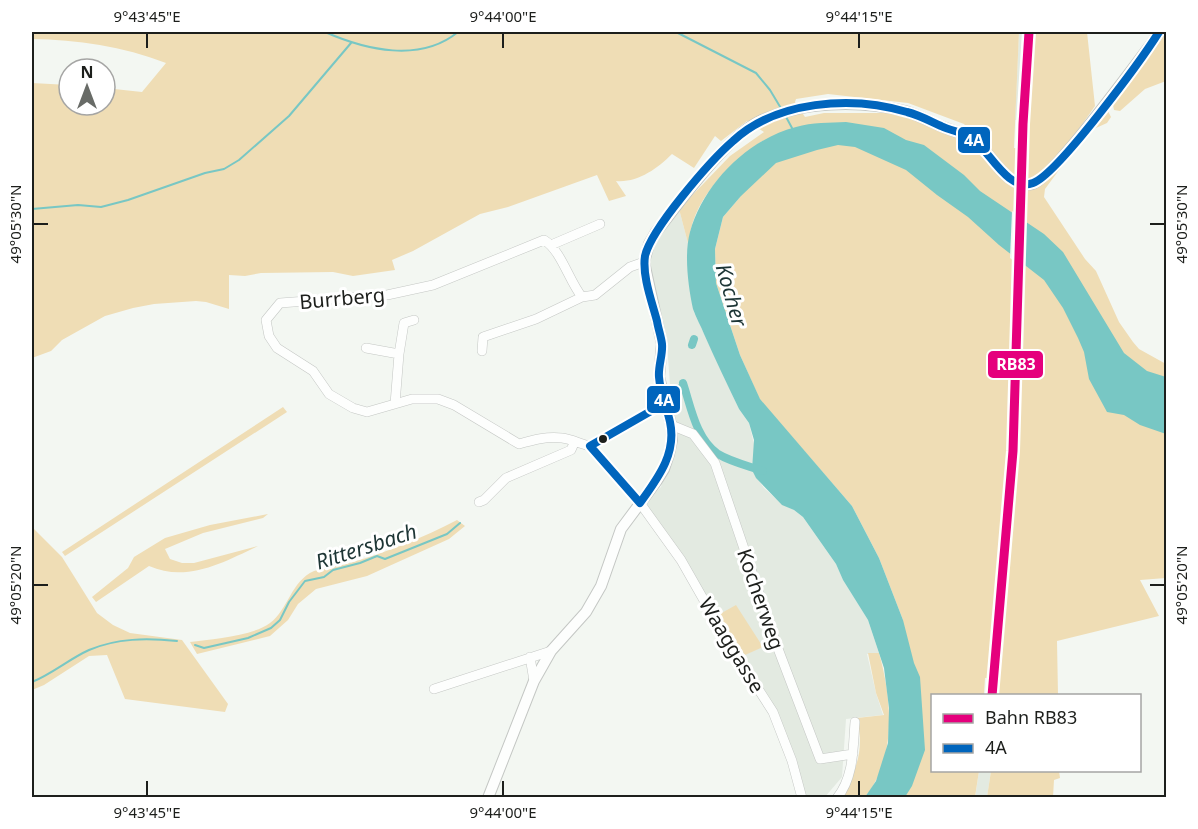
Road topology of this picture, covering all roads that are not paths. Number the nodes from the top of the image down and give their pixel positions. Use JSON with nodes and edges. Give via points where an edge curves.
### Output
{"nodes":[{"id":1,"x":1159,"y":32,"type":"edge"},
{"id":2,"x":600,"y":224,"type":"dead end"},
{"id":3,"x":552,"y":245,"type":"junction"},
{"id":4,"x":644,"y":262,"type":"junction"},
{"id":5,"x":582,"y":297,"type":"junction"},
{"id":6,"x":414,"y":320,"type":"dead end"},
{"id":7,"x":366,"y":348,"type":"dead end"},
{"id":8,"x":482,"y":351,"type":"dead end"},
{"id":9,"x":399,"y":354,"type":"junction"},
{"id":10,"x":665,"y":403,"type":"junction"},
{"id":11,"x":395,"y":404,"type":"junction"},
{"id":12,"x":671,"y":425,"type":"junction"},
{"id":13,"x":574,"y":442,"type":"junction"},
{"id":14,"x":590,"y":446,"type":"junction"},
{"id":15,"x":479,"y":502,"type":"dead end"},
{"id":16,"x":640,"y":503,"type":"junction"},
{"id":17,"x":551,"y":651,"type":"junction"},
{"id":18,"x":530,"y":657,"type":"junction"},
{"id":19,"x":534,"y":681,"type":"junction"},
{"id":20,"x":434,"y":689,"type":"dead end"},
{"id":21,"x":855,"y":722,"type":"dead end"},
{"id":22,"x":853,"y":754,"type":"junction"},
{"id":23,"x":488,"y":798,"type":"edge"},
{"id":24,"x":802,"y":798,"type":"edge"},
{"id":25,"x":837,"y":798,"type":"edge"}],
"edges":[{"from":1,"to":4,"type":"street","via":[[1038,182],[1010,179],[973,139],[906,111],[824,104],[793,109],[758,122],[740,135],[656,232]]},
{"from":2,"to":3,"type":"street","name":"Burrberg"},
{"from":3,"to":5,"type":"street"},
{"from":3,"to":11,"type":"street","name":"Burrberg","via":[[544,240],[433,285],[387,295],[280,303],[266,320],[269,336],[277,348],[313,371],[329,394],[367,412]]},
{"from":4,"to":5,"type":"street","via":[[630,267],[596,295]]},
{"from":4,"to":10,"type":"street","via":[[662,344],[659,376]]},
{"from":5,"to":8,"type":"street","via":[[536,320],[483,337]]},
{"from":6,"to":9,"type":"street","name":"Burrberg","via":[[404,324]]},
{"from":7,"to":9,"type":"street"},
{"from":9,"to":11,"type":"street","name":"Burrberg"},
{"from":10,"to":12,"type":"street"},
{"from":10,"to":14,"type":"street"},
{"from":11,"to":13,"type":"street","name":"Burrberg","via":[[431,397],[443,400],[519,444],[541,438]]},
{"from":12,"to":16,"type":"street","via":[[672,440],[664,469]]},
{"from":12,"to":22,"type":"street","name":"Kocherweg","via":[[693,434],[715,464],[820,759]]},
{"from":13,"to":14,"type":"street"},
{"from":13,"to":15,"type":"street","via":[[571,450],[506,478]]},
{"from":14,"to":16,"type":"street","name":"Waaggasse"},
{"from":16,"to":17,"type":"street","via":[[621,529],[601,585],[586,612]]},
{"from":16,"to":24,"type":"street","name":"Waaggasse","via":[[681,560],[773,712]]},
{"from":17,"to":18,"type":"street"},
{"from":17,"to":19,"type":"street"},
{"from":18,"to":19,"type":"street"},
{"from":18,"to":20,"type":"street"},
{"from":19,"to":23,"type":"street"},
{"from":21,"to":22,"type":"street"},
{"from":22,"to":25,"type":"street"}]}
